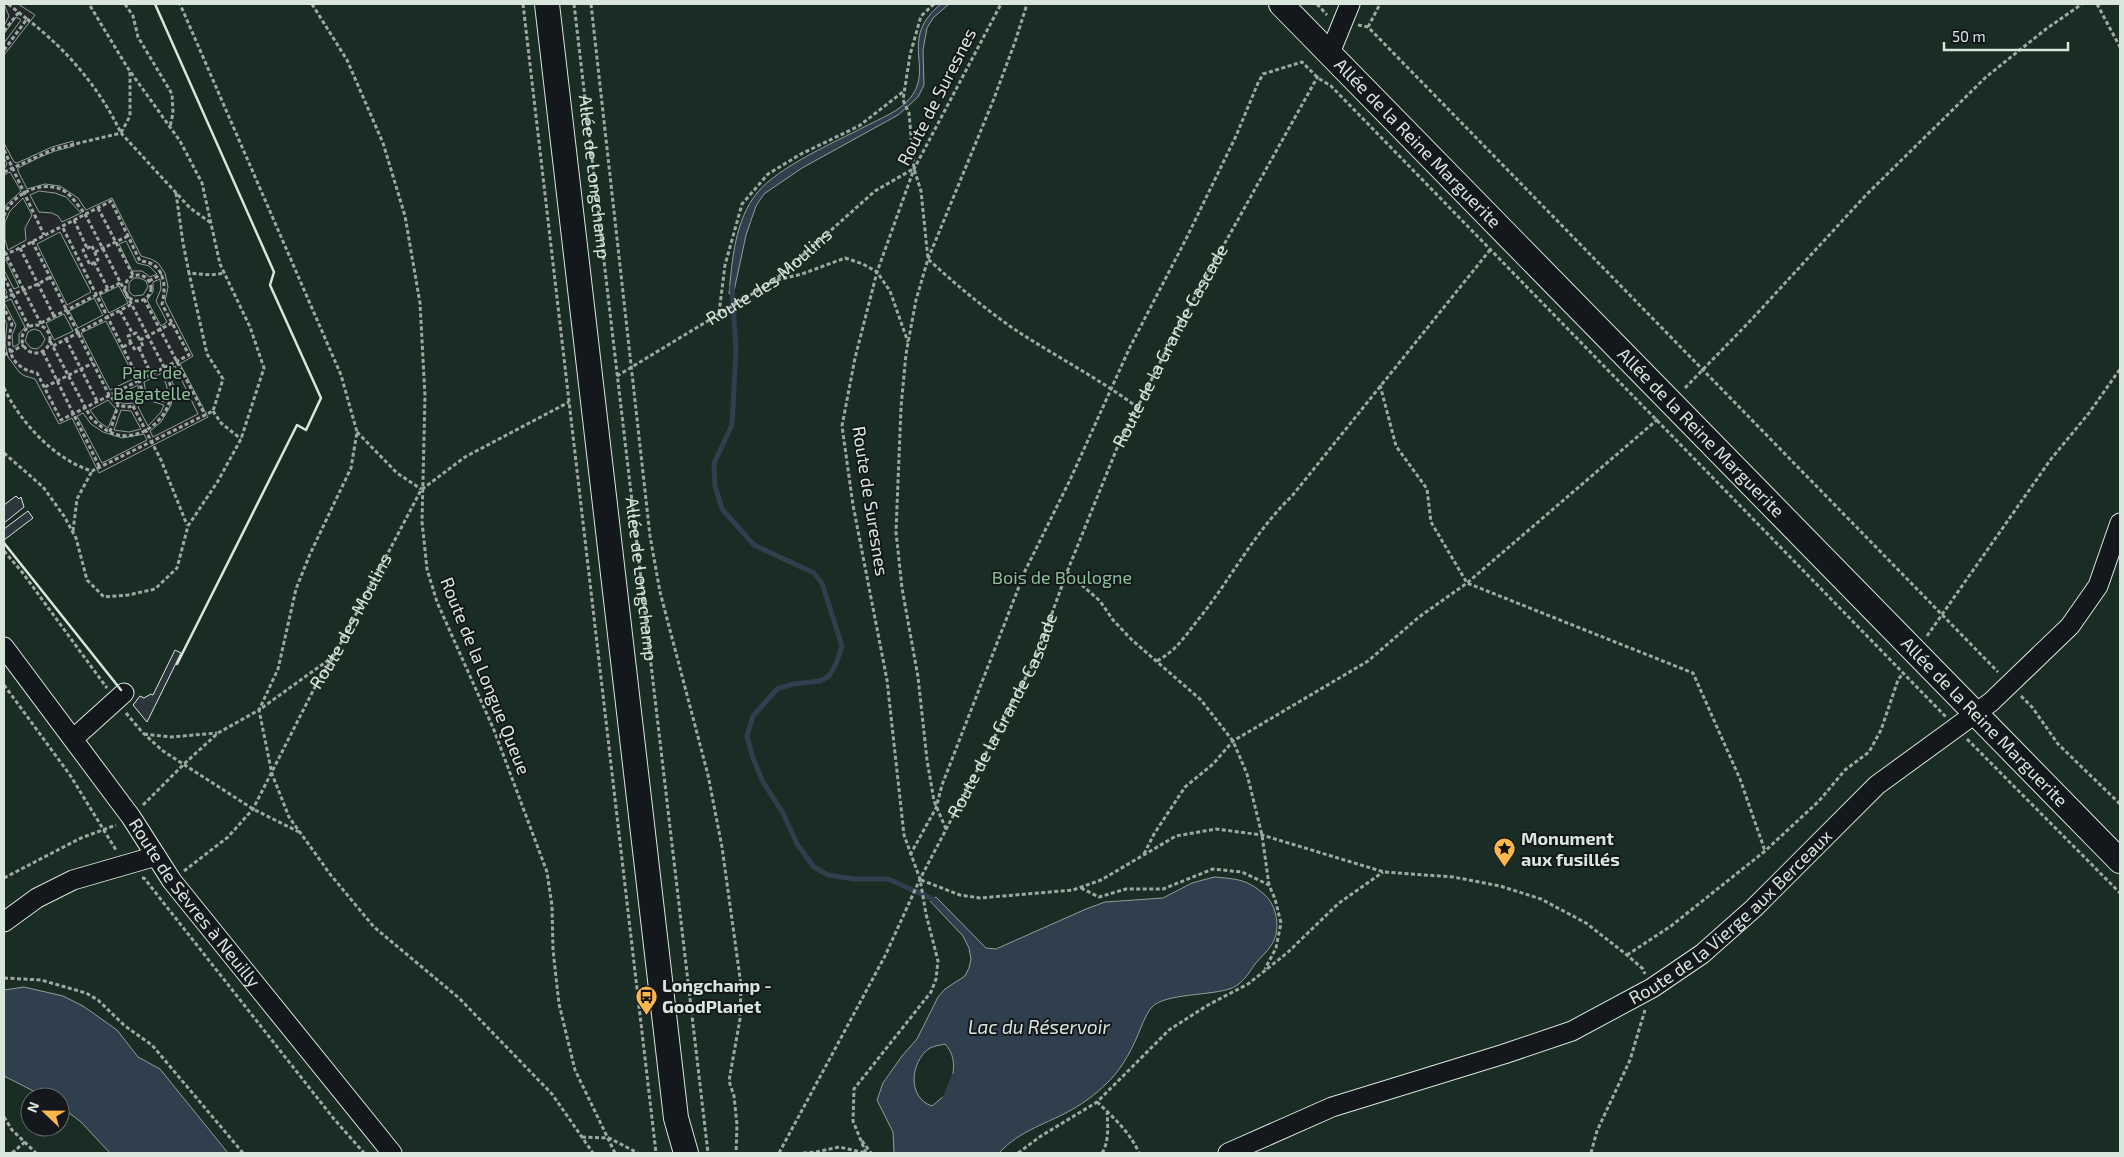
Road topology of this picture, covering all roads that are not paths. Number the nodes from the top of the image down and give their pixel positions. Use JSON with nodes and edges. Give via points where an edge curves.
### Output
{"nodes":[{"id":1,"x":547,"y":4,"type":"edge"},
{"id":2,"x":1281,"y":4,"type":"edge"},
{"id":3,"x":1350,"y":4,"type":"edge"},
{"id":4,"x":1330,"y":53,"type":"junction"},
{"id":5,"x":2120,"y":524,"type":"edge"},
{"id":6,"x":4,"y":647,"type":"edge"},
{"id":7,"x":120,"y":697,"type":"road end"},
{"id":8,"x":1975,"y":713,"type":"junction"},
{"id":9,"x":73,"y":739,"type":"junction"},
{"id":10,"x":156,"y":856,"type":"junction"},
{"id":11,"x":2120,"y":861,"type":"edge"},
{"id":12,"x":4,"y":922,"type":"edge"},
{"id":13,"x":676,"y":1118,"type":"junction"},
{"id":14,"x":392,"y":1153,"type":"edge"},
{"id":15,"x":674,"y":1153,"type":"edge"},
{"id":16,"x":686,"y":1153,"type":"edge"},
{"id":17,"x":1228,"y":1153,"type":"edge"}],
"edges":[{"from":1,"to":13,"type":"main road","name":"Allée de Longchamp"},
{"from":2,"to":4,"type":"main road","name":"Allée de la Reine Marguerite"},
{"from":3,"to":4,"type":"street"},
{"from":4,"to":8,"type":"main road","name":"Allée de la Reine Marguerite"},
{"from":5,"to":8,"type":"street","name":"Route de la Vierge aux Berceaux","via":[[2098,586],[2070,626],[1992,702]]},
{"from":6,"to":9,"type":"street","name":"Route de Sèvres à Neuilly"},
{"from":7,"to":9,"type":"street"},
{"from":8,"to":11,"type":"main road","name":"Allée de la Reine Marguerite"},
{"from":8,"to":17,"type":"street","name":"Route de la Vierge aux Berceaux","via":[[1877,785],[1754,908],[1702,954],[1652,988],[1572,1031],[1332,1107]]},
{"from":9,"to":10,"type":"street","name":"Route de Sèvres à Neuilly"},
{"from":10,"to":12,"type":"street","via":[[73,880],[37,898]]},
{"from":10,"to":14,"type":"street","name":"Route de Sèvres à Neuilly","via":[[172,881]]},
{"from":13,"to":15,"type":"main road","name":"Allée de Longchamp"},
{"from":13,"to":16,"type":"main road","name":"Allée de Longchamp"}]}
